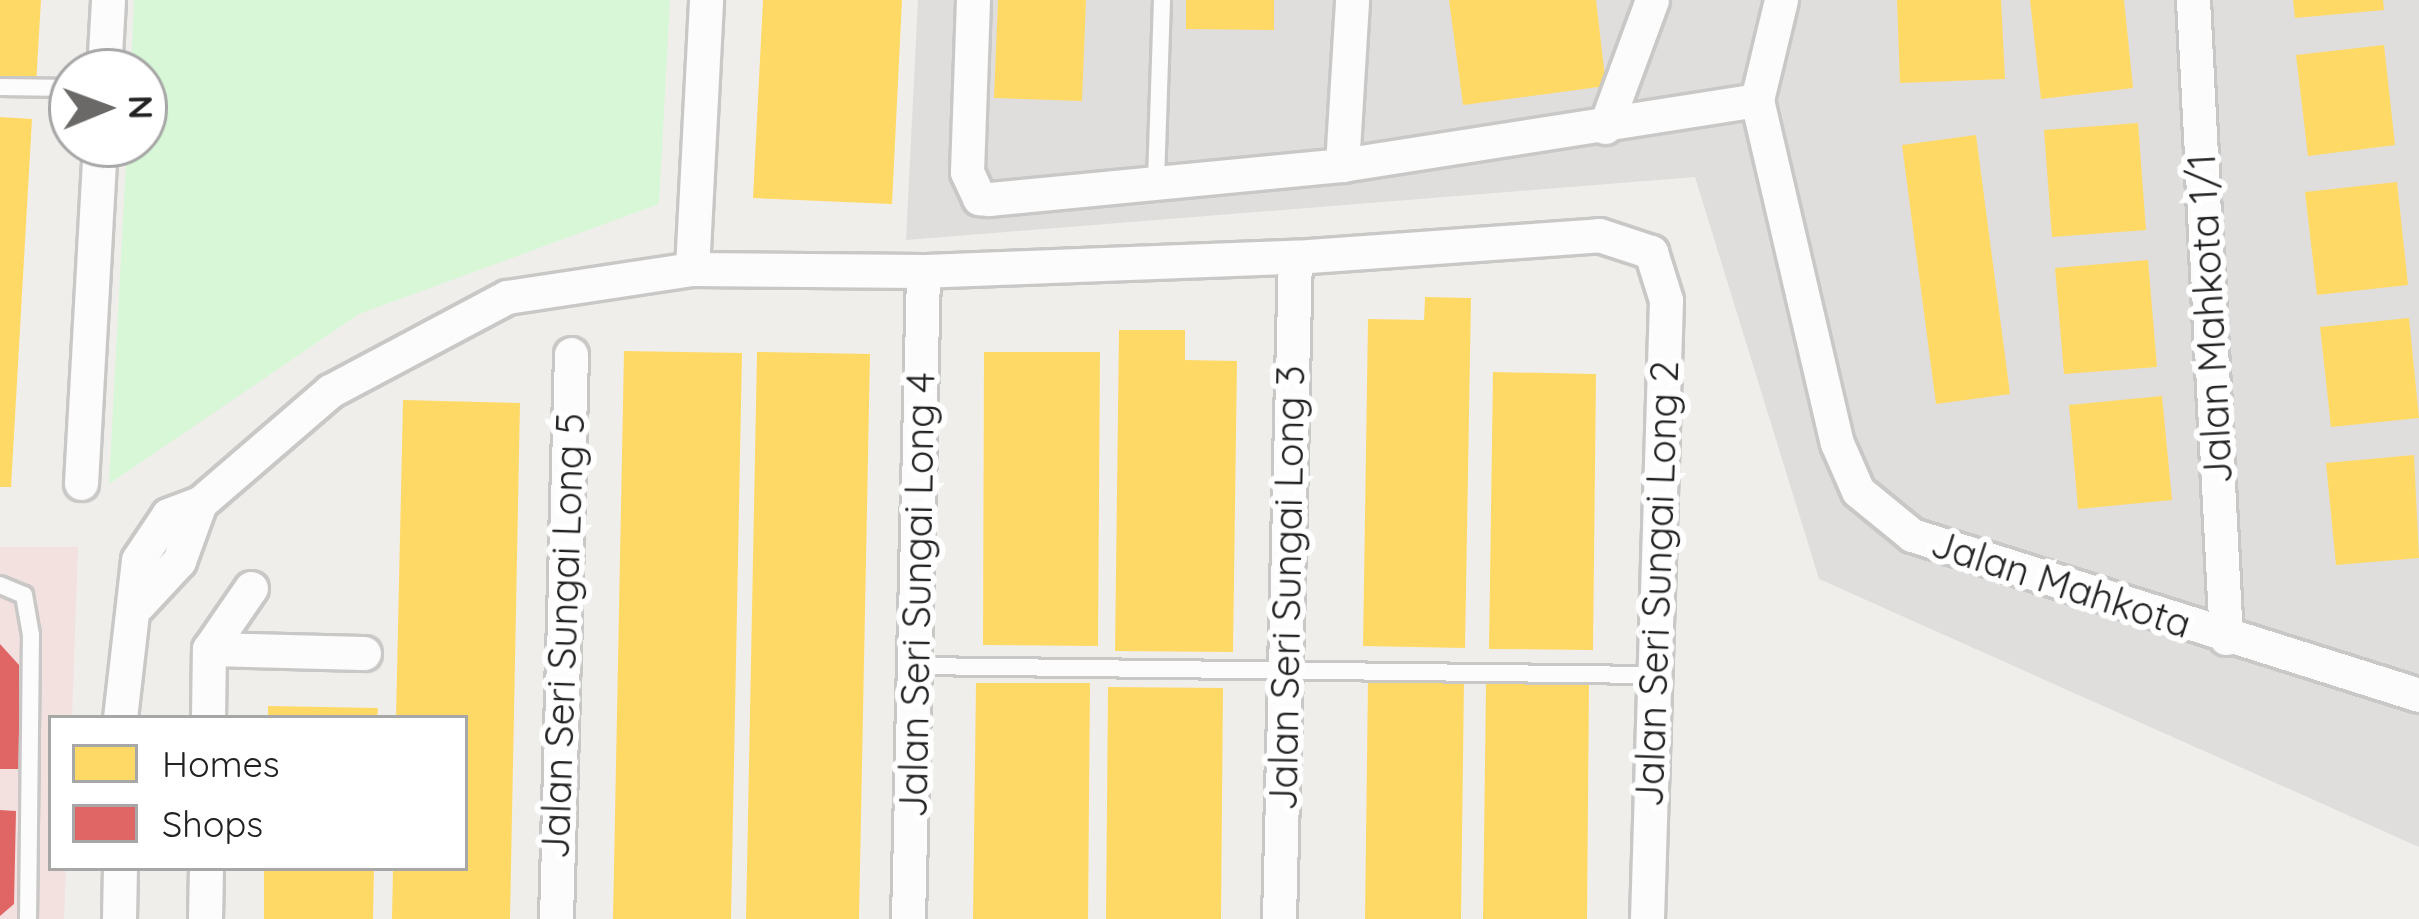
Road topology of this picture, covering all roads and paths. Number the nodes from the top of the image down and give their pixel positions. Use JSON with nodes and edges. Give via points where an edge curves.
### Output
{"nodes":[{"id":1,"x":108,"y":0,"type":"edge"},
{"id":2,"x":706,"y":0,"type":"edge"},
{"id":3,"x":973,"y":0,"type":"edge"},
{"id":4,"x":1162,"y":0,"type":"edge"},
{"id":5,"x":1352,"y":0,"type":"edge"},
{"id":6,"x":1652,"y":0,"type":"edge"},
{"id":7,"x":1781,"y":0,"type":"edge"},
{"id":8,"x":2193,"y":0,"type":"edge"},
{"id":9,"x":105,"y":48,"type":"edge"},
{"id":10,"x":0,"y":87,"type":"edge"},
{"id":11,"x":48,"y":88,"type":"edge"},
{"id":12,"x":1757,"y":100,"type":"junction"},
{"id":13,"x":1605,"y":127,"type":"junction"},
{"id":14,"x":1342,"y":165,"type":"junction"},
{"id":15,"x":99,"y":168,"type":"edge"},
{"id":16,"x":1156,"y":181,"type":"junction"},
{"id":17,"x":1295,"y":257,"type":"junction"},
{"id":18,"x":692,"y":269,"type":"junction"},
{"id":19,"x":922,"y":271,"type":"junction"},
{"id":20,"x":571,"y":354,"type":"dead end"},
{"id":21,"x":80,"y":483,"type":"dead end"},
{"id":22,"x":0,"y":585,"type":"edge"},
{"id":23,"x":251,"y":588,"type":"dead end"},
{"id":24,"x":2226,"y":638,"type":"junction"},
{"id":25,"x":209,"y":649,"type":"junction"},
{"id":26,"x":364,"y":653,"type":"dead end"},
{"id":27,"x":914,"y":666,"type":"junction"},
{"id":28,"x":1285,"y":671,"type":"junction"},
{"id":29,"x":1655,"y":675,"type":"junction"},
{"id":30,"x":2419,"y":694,"type":"edge"},
{"id":31,"x":120,"y":715,"type":"edge"},
{"id":32,"x":208,"y":715,"type":"edge"},
{"id":33,"x":119,"y":871,"type":"edge"},
{"id":34,"x":206,"y":871,"type":"edge"},
{"id":35,"x":28,"y":919,"type":"edge"},
{"id":36,"x":119,"y":919,"type":"edge"},
{"id":37,"x":206,"y":919,"type":"edge"},
{"id":38,"x":556,"y":919,"type":"edge"},
{"id":39,"x":908,"y":919,"type":"edge"},
{"id":40,"x":1279,"y":919,"type":"edge"},
{"id":41,"x":1647,"y":919,"type":"edge"}],
"edges":[{"from":1,"to":9,"type":"street"},
{"from":2,"to":18,"type":"street"},
{"from":3,"to":16,"type":"street","via":[[967,172],[979,197]]},
{"from":4,"to":16,"type":"lane"},
{"from":5,"to":14,"type":"street"},
{"from":6,"to":13,"type":"street"},
{"from":7,"to":12,"type":"street","name":"Jalan Mahkota"},
{"from":8,"to":24,"type":"street","name":"Jalan Mahkota 1/1"},
{"from":10,"to":11,"type":"lane"},
{"from":12,"to":13,"type":"street"},
{"from":12,"to":24,"type":"street","name":"Jalan Mahkota","via":[[1838,443],[1858,490],[1912,535]]},
{"from":13,"to":14,"type":"street"},
{"from":14,"to":16,"type":"street"},
{"from":15,"to":21,"type":"street"},
{"from":17,"to":19,"type":"street"},
{"from":17,"to":28,"type":"street","name":"Jalan Seri Sungai Long 3"},
{"from":17,"to":29,"type":"street","name":"Jalan Seri Sungai Long 2","via":[[1599,235],[1651,252],[1666,300]]},
{"from":18,"to":19,"type":"street"},
{"from":18,"to":31,"type":"street","via":[[507,297],[330,391],[200,503],[179,561],[138,605]]},
{"from":19,"to":27,"type":"street","name":"Jalan Seri Sungai Long 4"},
{"from":20,"to":38,"type":"street","name":"Jalan Seri Sungai Long 5"},
{"from":22,"to":35,"type":"lane","via":[[24,595],[32,635]]},
{"from":23,"to":25,"type":"street"},
{"from":24,"to":30,"type":"street","name":"Jalan Mahkota"},
{"from":25,"to":26,"type":"street"},
{"from":25,"to":32,"type":"street"},
{"from":27,"to":28,"type":"lane"},
{"from":27,"to":39,"type":"street","name":"Jalan Seri Sungai Long 4"},
{"from":28,"to":29,"type":"lane"},
{"from":28,"to":40,"type":"street","name":"Jalan Seri Sungai Long 3"},
{"from":29,"to":41,"type":"street","name":"Jalan Seri Sungai Long 2"},
{"from":33,"to":36,"type":"street"},
{"from":34,"to":37,"type":"street"}]}
